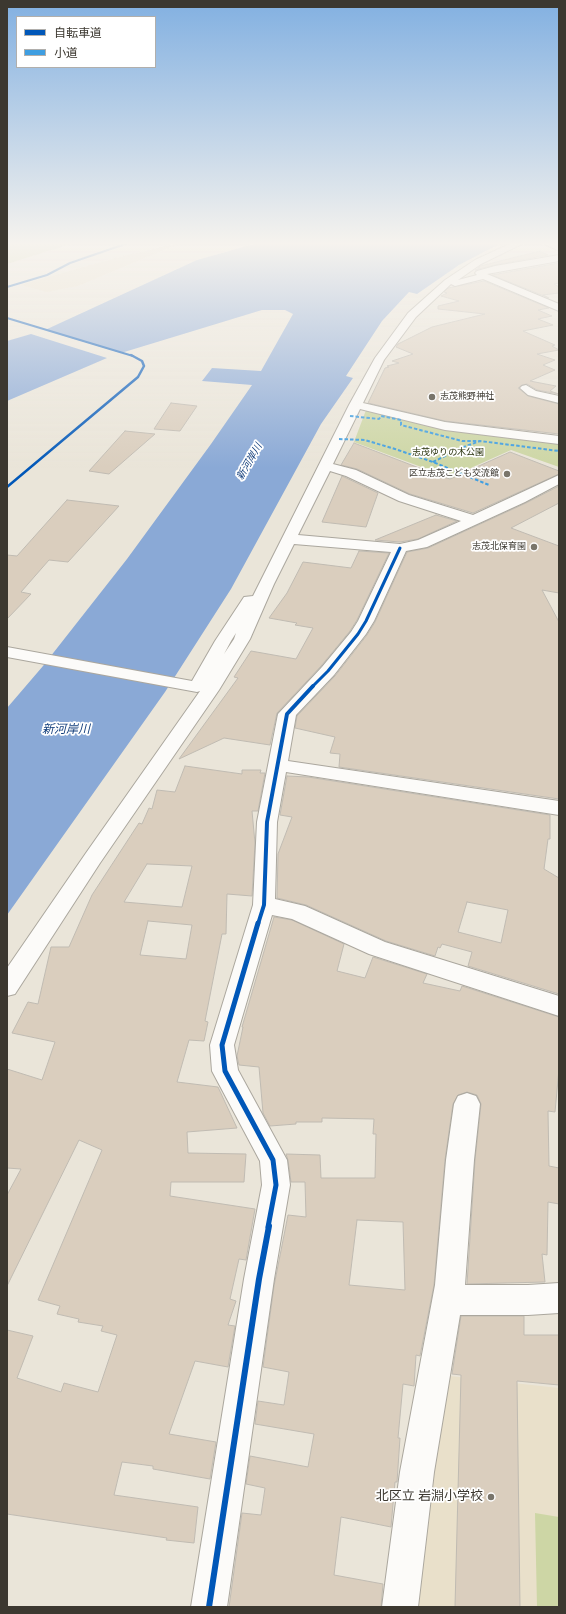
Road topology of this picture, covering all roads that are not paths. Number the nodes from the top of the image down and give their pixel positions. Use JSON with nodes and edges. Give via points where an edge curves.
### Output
{"nodes":[{"id":1,"x":410,"y":317,"type":"edge"},
{"id":2,"x":526,"y":388,"type":"dead end"},
{"id":3,"x":559,"y":400,"type":"edge"},
{"id":4,"x":355,"y":405,"type":"junction"},
{"id":5,"x":559,"y":440,"type":"edge"},
{"id":6,"x":326,"y":466,"type":"junction"},
{"id":7,"x":559,"y":479,"type":"edge"},
{"id":8,"x":473,"y":520,"type":"junction"},
{"id":9,"x":290,"y":539,"type":"junction"},
{"id":10,"x":400,"y":548,"type":"junction"},
{"id":11,"x":266,"y":584,"type":"junction"},
{"id":12,"x":12,"y":653,"type":"edge"},
{"id":13,"x":197,"y":687,"type":"junction"},
{"id":14,"x":277,"y":765,"type":"junction"},
{"id":15,"x":559,"y":808,"type":"edge"},
{"id":16,"x":93,"y":858,"type":"junction"},
{"id":17,"x":264,"y":904,"type":"junction"},
{"id":18,"x":7,"y":987,"type":"edge"},
{"id":19,"x":559,"y":1006,"type":"edge"},
{"id":20,"x":467,"y":1104,"type":"dead end"},
{"id":21,"x":559,"y":1298,"type":"edge"},
{"id":22,"x":448,"y":1300,"type":"junction"},
{"id":23,"x":209,"y":1607,"type":"edge"},
{"id":24,"x":400,"y":1607,"type":"edge"}],
"edges":[{"from":1,"to":4,"type":"street","via":[[379,360]]},
{"from":2,"to":3,"type":"street","via":[[532,393]]},
{"from":4,"to":5,"type":"street","via":[[445,426]]},
{"from":4,"to":6,"type":"street"},
{"from":6,"to":8,"type":"street","via":[[351,473],[404,498]]},
{"from":6,"to":9,"type":"street"},
{"from":7,"to":8,"type":"street"},
{"from":8,"to":10,"type":"street","via":[[422,544]]},
{"from":9,"to":10,"type":"street"},
{"from":9,"to":11,"type":"street"},
{"from":10,"to":14,"type":"street","via":[[358,634],[328,671],[287,714]]},
{"from":11,"to":13,"type":"street","via":[[247,603]]},
{"from":11,"to":16,"type":"street","via":[[242,639],[210,690]]},
{"from":12,"to":13,"type":"street"},
{"from":13,"to":16,"type":"street","via":[[145,764]]},
{"from":14,"to":15,"type":"street"},
{"from":14,"to":17,"type":"street","via":[[267,822]]},
{"from":16,"to":18,"type":"street"},
{"from":17,"to":19,"type":"street","via":[[297,912],[402,957]]},
{"from":17,"to":23,"type":"street","via":[[222,1045],[225,1071],[273,1160],[276,1185],[259,1279]]},
{"from":20,"to":22,"type":"street"},
{"from":21,"to":22,"type":"street"},
{"from":22,"to":24,"type":"street","via":[[417,1472]]}]}
